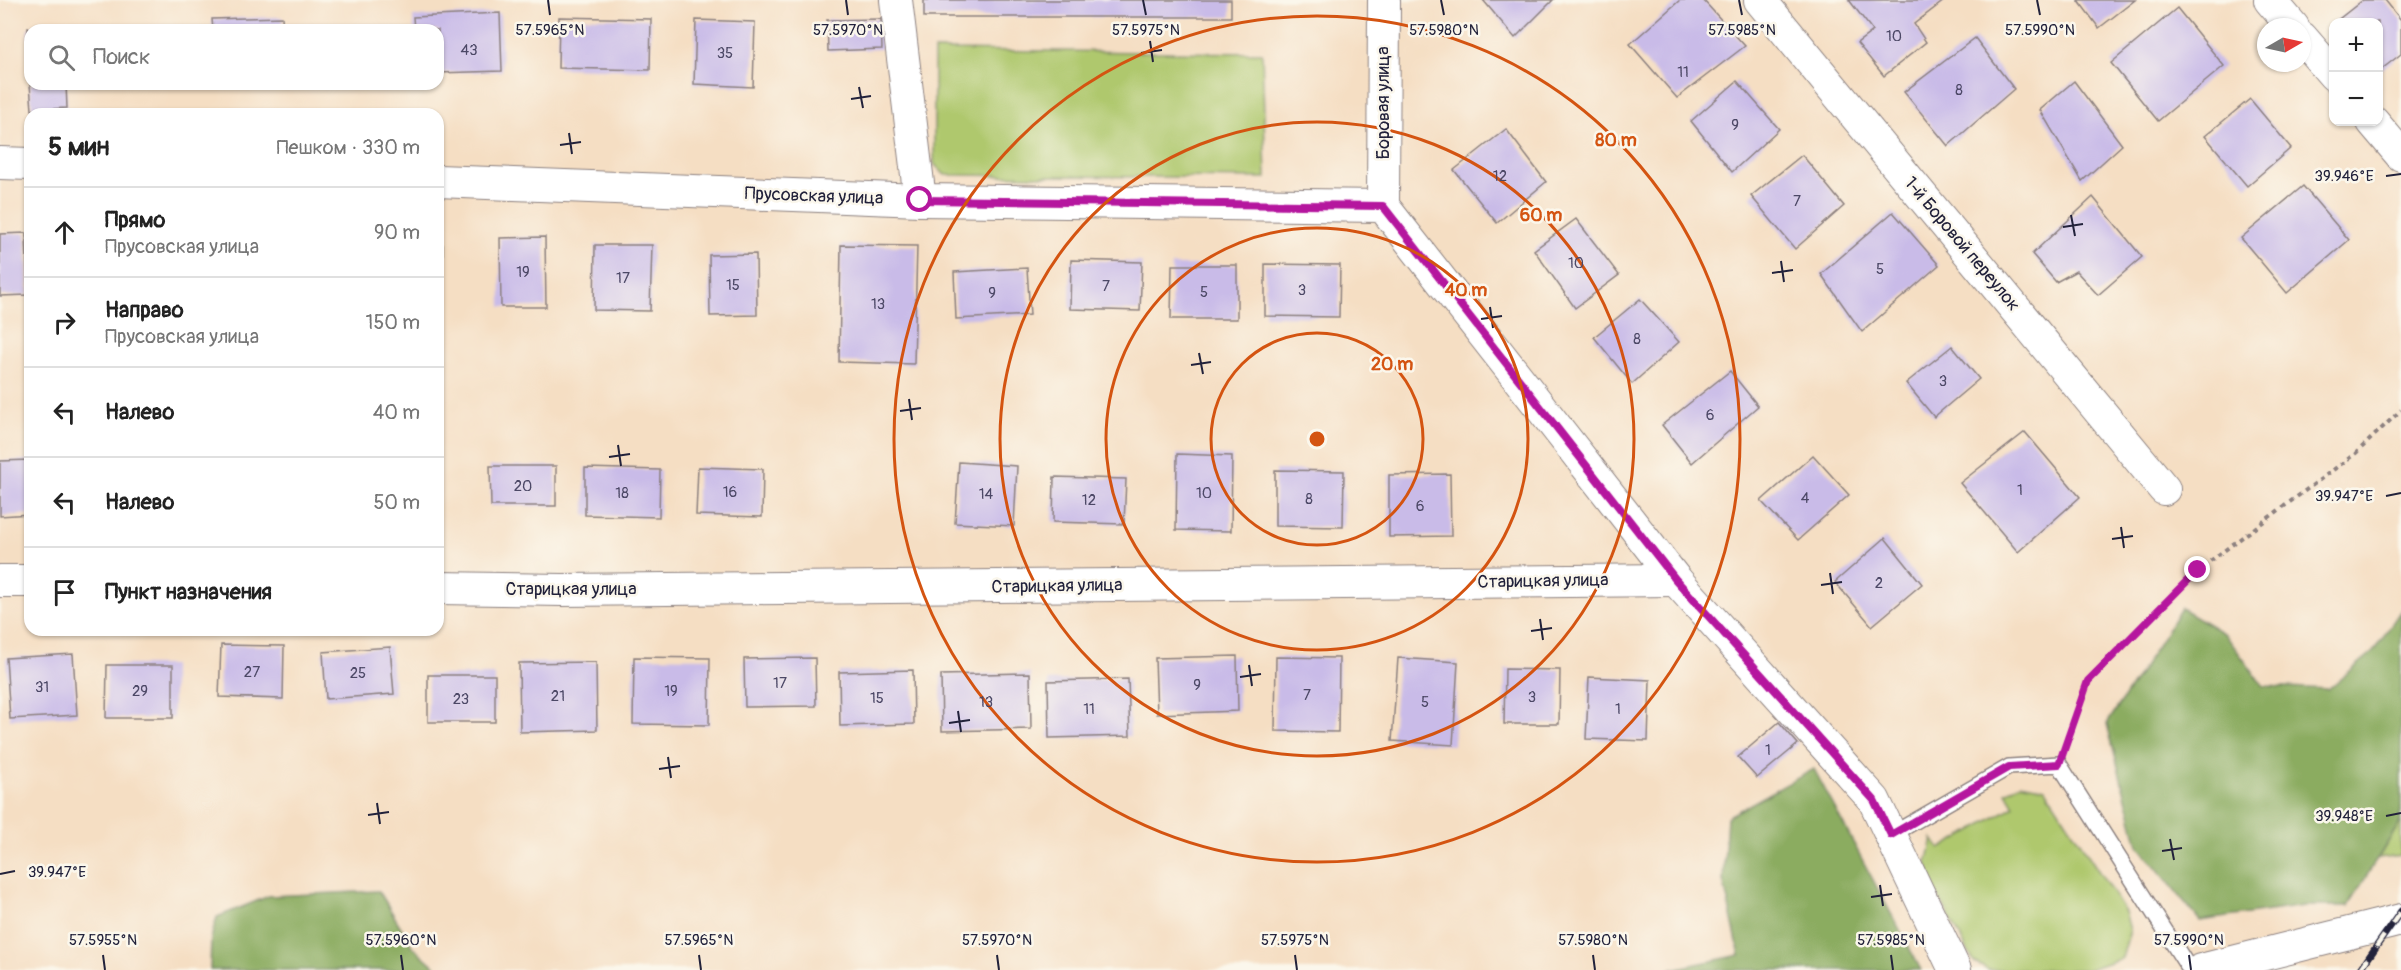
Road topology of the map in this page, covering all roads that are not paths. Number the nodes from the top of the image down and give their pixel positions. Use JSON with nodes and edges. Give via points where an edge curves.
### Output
{"nodes":[{"id":1,"x":896,"y":0,"type":"edge"},
{"id":2,"x":1384,"y":0,"type":"edge"},
{"id":3,"x":1760,"y":0,"type":"edge"},
{"id":4,"x":2270,"y":0,"type":"edge"},
{"id":5,"x":2285,"y":18,"type":"edge"},
{"id":6,"x":2311,"y":48,"type":"edge"},
{"id":7,"x":2331,"y":72,"type":"edge"},
{"id":8,"x":2376,"y":126,"type":"edge"},
{"id":9,"x":2401,"y":155,"type":"edge"},
{"id":10,"x":0,"y":163,"type":"edge"},
{"id":11,"x":24,"y":164,"type":"edge"},
{"id":12,"x":444,"y":180,"type":"edge"},
{"id":13,"x":920,"y":200,"type":"junction"},
{"id":14,"x":1383,"y":206,"type":"junction"},
{"id":15,"x":2164,"y":489,"type":"dead end"},
{"id":16,"x":1676,"y":580,"type":"junction"},
{"id":17,"x":0,"y":581,"type":"edge"},
{"id":18,"x":24,"y":581,"type":"edge"},
{"id":19,"x":444,"y":588,"type":"edge"},
{"id":20,"x":1891,"y":835,"type":"junction"},
{"id":21,"x":2397,"y":921,"type":"edge"},
{"id":22,"x":1955,"y":970,"type":"edge"},
{"id":23,"x":2190,"y":970,"type":"edge"},
{"id":24,"x":2201,"y":970,"type":"edge"}],
"edges":[{"from":1,"to":13,"type":"street"},
{"from":2,"to":14,"type":"street","name":"Боровая улица"},
{"from":3,"to":15,"type":"street","name":"1-й Боровой переулок"},
{"from":4,"to":5,"type":"street"},
{"from":6,"to":7,"type":"street"},
{"from":8,"to":9,"type":"street"},
{"from":10,"to":11,"type":"street"},
{"from":12,"to":13,"type":"street","name":"Прусовская улица"},
{"from":13,"to":14,"type":"street","name":"Прусовская улица"},
{"from":14,"to":16,"type":"street"},
{"from":16,"to":19,"type":"street","name":"Старицкая улица"},
{"from":16,"to":20,"type":"street","via":[[1874,800]]},
{"from":17,"to":18,"type":"street"},
{"from":20,"to":22,"type":"street"},
{"from":20,"to":23,"type":"lane","via":[[2009,767],[2059,764]]},
{"from":21,"to":24,"type":"street"}]}
